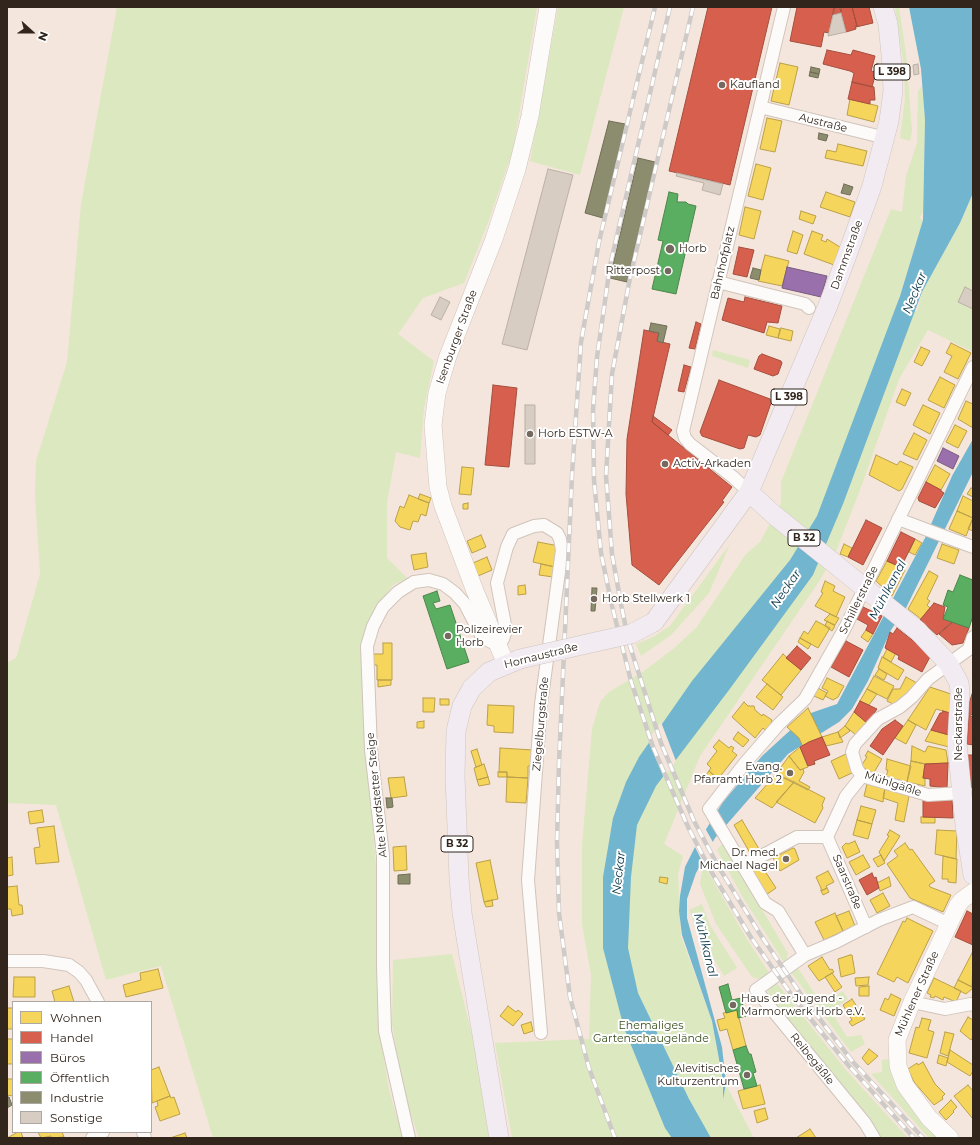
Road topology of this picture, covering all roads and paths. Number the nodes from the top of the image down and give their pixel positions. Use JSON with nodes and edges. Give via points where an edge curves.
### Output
{"nodes":[{"id":1,"x":548,"y":7,"type":"edge"},
{"id":2,"x":784,"y":7,"type":"edge"},
{"id":3,"x":884,"y":7,"type":"edge"},
{"id":4,"x":760,"y":107,"type":"junction"},
{"id":5,"x":886,"y":138,"type":"junction"},
{"id":6,"x":718,"y":282,"type":"junction"},
{"id":7,"x":807,"y":306,"type":"dead end"},
{"id":8,"x":973,"y":367,"type":"edge"},
{"id":9,"x":749,"y":492,"type":"junction"},
{"id":10,"x":898,"y":519,"type":"junction"},
{"id":11,"x":973,"y":547,"type":"edge"},
{"id":12,"x":865,"y":588,"type":"junction"},
{"id":13,"x":973,"y":637,"type":"edge"},
{"id":14,"x":498,"y":642,"type":"junction"},
{"id":15,"x":513,"y":661,"type":"junction"},
{"id":16,"x":948,"y":663,"type":"junction"},
{"id":17,"x":862,"y":776,"type":"junction"},
{"id":18,"x":962,"y":793,"type":"junction"},
{"id":19,"x":969,"y":825,"type":"edge"},
{"id":20,"x":827,"y":837,"type":"junction"},
{"id":21,"x":743,"y":866,"type":"junction"},
{"id":22,"x":973,"y":875,"type":"edge"},
{"id":23,"x":973,"y":892,"type":"edge"},
{"id":24,"x":949,"y":924,"type":"junction"},
{"id":25,"x":866,"y":927,"type":"junction"},
{"id":26,"x":805,"y":955,"type":"junction"},
{"id":27,"x":7,"y":960,"type":"edge"},
{"id":28,"x":97,"y":1001,"type":"edge"},
{"id":29,"x":912,"y":1002,"type":"junction"},
{"id":30,"x":973,"y":1005,"type":"edge"},
{"id":31,"x":541,"y":1033,"type":"dead end"},
{"id":32,"x":101,"y":1133,"type":"edge"},
{"id":33,"x":92,"y":1138,"type":"edge"},
{"id":34,"x":409,"y":1138,"type":"edge"},
{"id":35,"x":499,"y":1138,"type":"edge"},
{"id":36,"x":874,"y":1138,"type":"edge"},
{"id":37,"x":950,"y":1138,"type":"edge"}],
"edges":[{"from":1,"to":14,"type":"street","name":"Isenburger Straße","via":[[530,116],[517,169],[494,239],[444,369],[437,393],[433,425],[438,487],[443,506],[475,591]]},
{"from":2,"to":4,"type":"street","name":"Bahnhofplatz"},
{"from":3,"to":5,"type":"main road","name":"Dammstraße","number":"L 398","via":[[891,47],[893,91]]},
{"from":4,"to":5,"type":"street","name":"Austraße"},
{"from":4,"to":6,"type":"street","name":"Bahnhofplatz"},
{"from":5,"to":9,"type":"main road","name":"Dammstraße","number":"L 398","via":[[830,303]]},
{"from":6,"to":7,"type":"street"},
{"from":6,"to":9,"type":"street","name":"Bahnhofplatz","via":[[709,329],[685,422],[684,436],[690,444]]},
{"from":8,"to":10,"type":"street","name":"Schillerstraße"},
{"from":9,"to":12,"type":"main road","number":"B 32"},
{"from":9,"to":15,"type":"main road","name":"Hornaustraße","number":"B 32","bridge":true,"via":[[729,528],[654,622],[631,634]]},
{"from":10,"to":11,"type":"street"},
{"from":10,"to":12,"type":"street","name":"Schillerstraße"},
{"from":12,"to":16,"type":"main road","number":"B 32","via":[[923,636]]},
{"from":12,"to":21,"type":"street","name":"Schillerstraße","via":[[846,628],[805,699],[774,730],[719,795],[711,812]]},
{"from":13,"to":16,"type":"street","via":[[969,649],[961,657]]},
{"from":14,"to":15,"type":"street","name":"Isenburger Straße"},
{"from":14,"to":31,"type":"street","name":"Ziegelburgstraße","via":[[503,639],[506,630],[497,583],[507,547],[513,534],[544,525],[556,533],[562,550],[541,704],[528,880]]},
{"from":14,"to":34,"type":"street","name":"Alte Nordstetter Steige","via":[[491,642],[482,637],[465,604],[455,592],[443,584],[429,580],[414,582],[398,592],[383,607],[373,626],[367,646],[371,750],[383,855],[385,1031]]},
{"from":15,"to":35,"type":"main road","name":"Hornaustraße","number":"B 32","via":[[489,672],[472,688],[462,706],[456,731],[458,878]]},
{"from":16,"to":17,"type":"street","name":"Mühlgäßle","via":[[900,707],[878,719],[855,744],[852,752]]},
{"from":16,"to":18,"type":"main road","name":"Neckarstraße","number":"B 32","via":[[959,683],[960,691],[957,743]]},
{"from":17,"to":18,"type":"street","name":"Mühlgäßle","via":[[928,795]]},
{"from":17,"to":20,"type":"street","via":[[846,796]]},
{"from":18,"to":19,"type":"main road","name":"Neckarstraße","number":"B 32"},
{"from":19,"to":22,"type":"main road","name":"Neckarstraße","number":"B 32"},
{"from":20,"to":21,"type":"street","via":[[797,837]]},
{"from":20,"to":25,"type":"street","name":"Saarstraße"},
{"from":21,"to":26,"type":"street","via":[[765,903],[778,911]]},
{"from":23,"to":24,"type":"street","name":"Mühlener Straße","via":[[962,900]]},
{"from":24,"to":25,"type":"street","name":"Reibegäßle","via":[[913,907]]},
{"from":24,"to":29,"type":"street","name":"Mühlener Straße"},
{"from":25,"to":26,"type":"street","name":"Reibegäßle"},
{"from":26,"to":36,"type":"street","name":"Reibegäßle","via":[[756,990],[865,1123]]},
{"from":27,"to":28,"type":"street","via":[[69,965],[86,980]]},
{"from":29,"to":30,"type":"street","via":[[945,1009]]},
{"from":29,"to":37,"type":"street","name":"Mühlener Straße","via":[[897,1040],[898,1066],[905,1085],[929,1118]]},
{"from":32,"to":33,"type":"street"}]}
